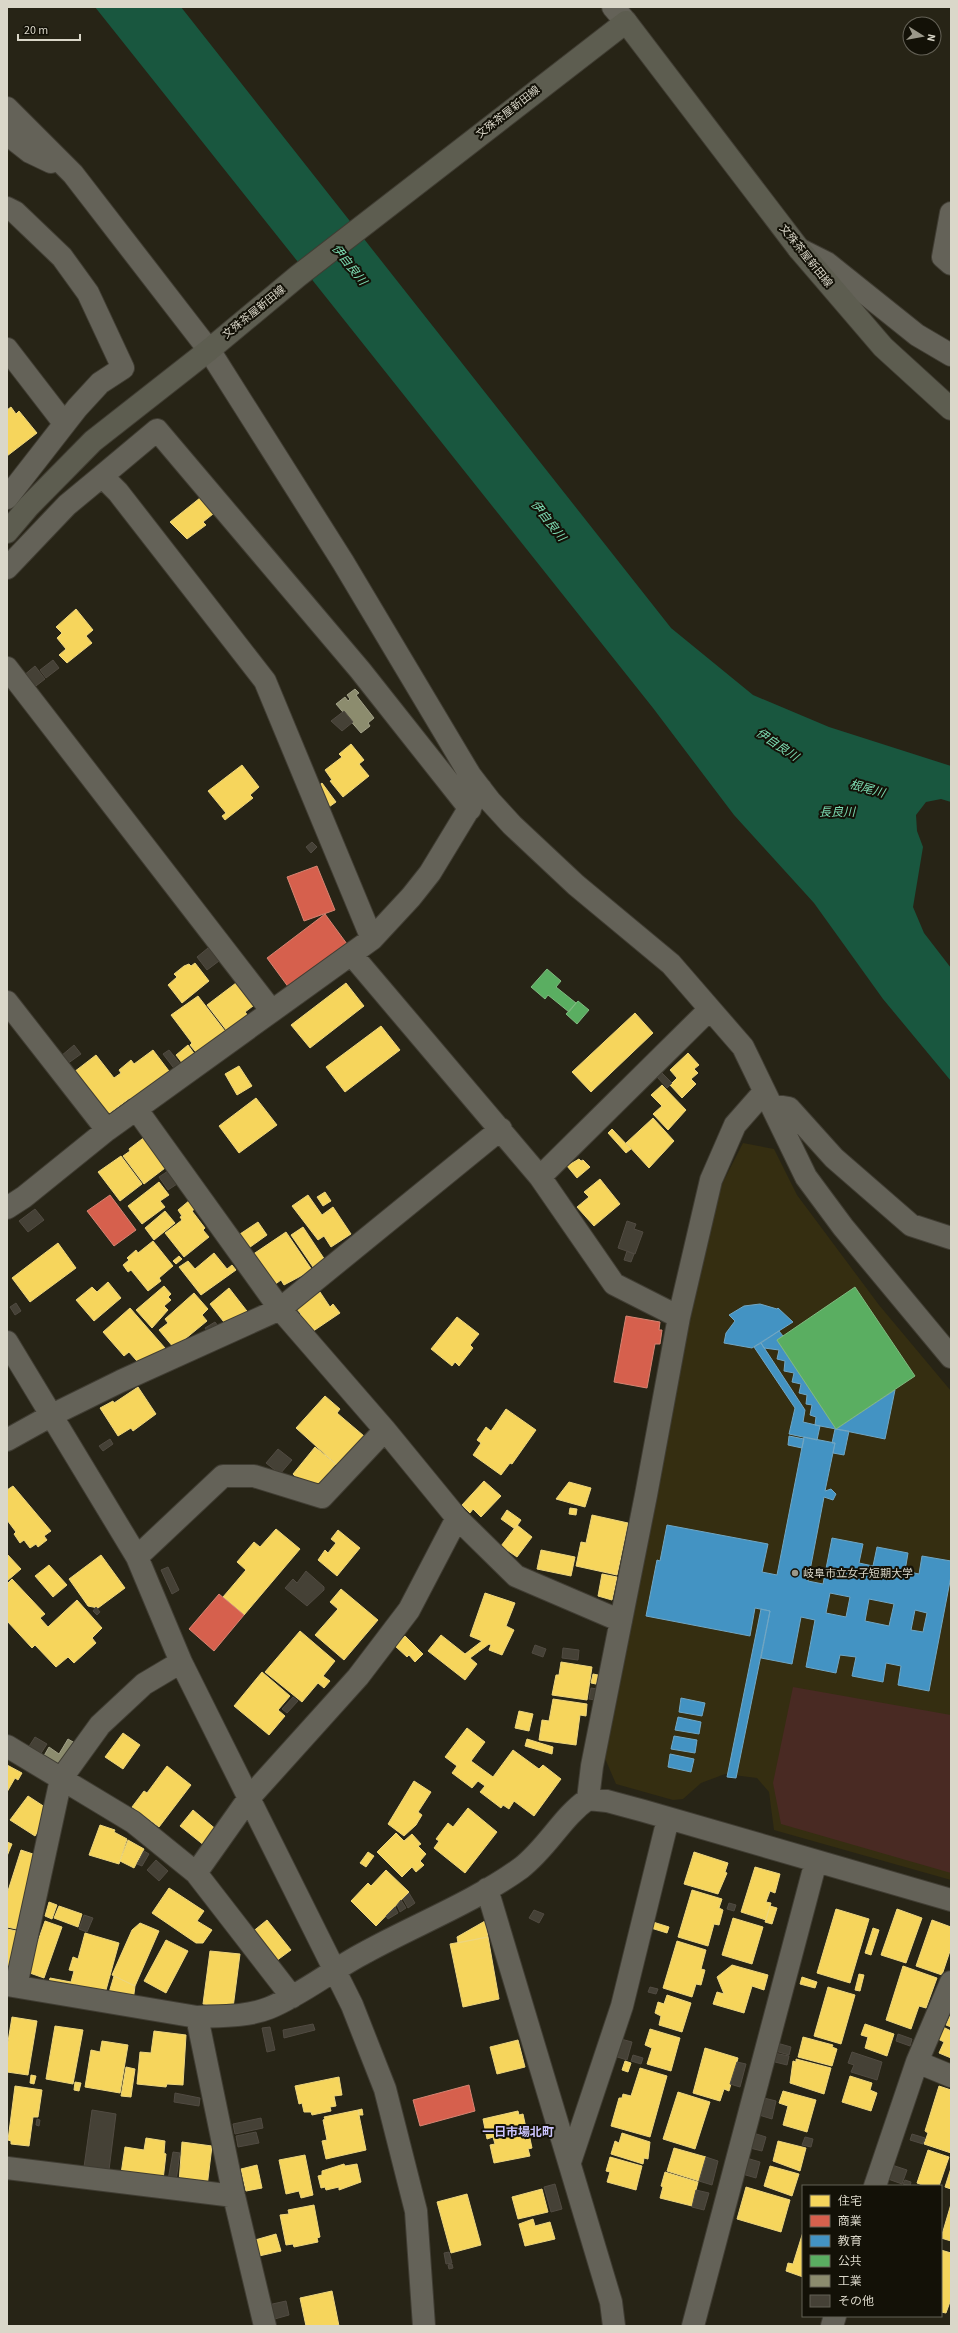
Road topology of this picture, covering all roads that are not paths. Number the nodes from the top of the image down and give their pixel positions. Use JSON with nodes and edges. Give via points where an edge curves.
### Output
{"nodes":[{"id":1,"x":620,"y":14,"type":"edge"},
{"id":2,"x":7,"y":108,"type":"edge"},
{"id":3,"x":7,"y":134,"type":"edge"},
{"id":4,"x":73,"y":174,"type":"junction"},
{"id":5,"x":7,"y":208,"type":"edge"},
{"id":6,"x":951,"y":213,"type":"edge"},
{"id":7,"x":799,"y":249,"type":"junction"},
{"id":8,"x":951,"y":264,"type":"edge"},
{"id":9,"x":7,"y":349,"type":"edge"},
{"id":10,"x":208,"y":350,"type":"junction"},
{"id":11,"x":951,"y":355,"type":"edge"},
{"id":12,"x":951,"y":409,"type":"edge"},
{"id":13,"x":64,"y":423,"type":"junction"},
{"id":14,"x":102,"y":476,"type":"junction"},
{"id":15,"x":7,"y":498,"type":"edge"},
{"id":16,"x":7,"y":532,"type":"edge"},
{"id":17,"x":7,"y":568,"type":"edge"},
{"id":18,"x":7,"y":668,"type":"edge"},
{"id":19,"x":481,"y":789,"type":"junction"},
{"id":20,"x":470,"y":809,"type":"junction"},
{"id":21,"x":372,"y":939,"type":"junction"},
{"id":22,"x":352,"y":955,"type":"junction"},
{"id":23,"x":7,"y":1002,"type":"edge"},
{"id":24,"x":710,"y":1008,"type":"junction"},
{"id":25,"x":271,"y":1010,"type":"junction"},
{"id":26,"x":768,"y":1098,"type":"junction"},
{"id":27,"x":137,"y":1110,"type":"junction"},
{"id":28,"x":501,"y":1129,"type":"junction"},
{"id":29,"x":107,"y":1130,"type":"junction"},
{"id":30,"x":540,"y":1177,"type":"junction"},
{"id":31,"x":7,"y":1208,"type":"edge"},
{"id":32,"x":948,"y":1240,"type":"edge"},
{"id":33,"x":280,"y":1309,"type":"junction"},
{"id":34,"x":679,"y":1317,"type":"junction"},
{"id":35,"x":7,"y":1342,"type":"edge"},
{"id":36,"x":951,"y":1357,"type":"edge"},
{"id":37,"x":52,"y":1415,"type":"junction"},
{"id":38,"x":385,"y":1430,"type":"junction"},
{"id":39,"x":7,"y":1440,"type":"edge"},
{"id":40,"x":457,"y":1518,"type":"junction"},
{"id":41,"x":137,"y":1557,"type":"junction"},
{"id":42,"x":621,"y":1621,"type":"junction"},
{"id":43,"x":181,"y":1662,"type":"junction"},
{"id":44,"x":7,"y":1746,"type":"edge"},
{"id":45,"x":61,"y":1779,"type":"junction"},
{"id":46,"x":249,"y":1798,"type":"junction"},
{"id":47,"x":588,"y":1799,"type":"junction"},
{"id":48,"x":668,"y":1819,"type":"junction"},
{"id":49,"x":816,"y":1861,"type":"junction"},
{"id":50,"x":196,"y":1873,"type":"junction"},
{"id":51,"x":487,"y":1889,"type":"junction"},
{"id":52,"x":951,"y":1900,"type":"edge"},
{"id":53,"x":336,"y":1970,"type":"junction"},
{"id":54,"x":951,"y":1982,"type":"edge"},
{"id":55,"x":12,"y":1986,"type":"edge"},
{"id":56,"x":292,"y":1997,"type":"junction"},
{"id":57,"x":197,"y":2017,"type":"junction"},
{"id":58,"x":917,"y":2062,"type":"junction"},
{"id":59,"x":951,"y":2076,"type":"edge"},
{"id":60,"x":568,"y":2158,"type":"junction"},
{"id":61,"x":7,"y":2168,"type":"edge"},
{"id":62,"x":875,"y":2185,"type":"edge"},
{"id":63,"x":234,"y":2196,"type":"junction"},
{"id":64,"x":265,"y":2326,"type":"edge"},
{"id":65,"x":424,"y":2326,"type":"edge"},
{"id":66,"x":614,"y":2326,"type":"edge"},
{"id":67,"x":693,"y":2326,"type":"edge"}],
"edges":[{"from":1,"to":7,"type":"main road","name":"文殊茶屋新田線"},
{"from":1,"to":10,"type":"main road","name":"文殊茶屋新田線","via":[[584,53],[298,276]]},
{"from":2,"to":4,"type":"street"},
{"from":3,"to":4,"type":"street","via":[[30,152]]},
{"from":4,"to":10,"type":"street"},
{"from":5,"to":13,"type":"street","via":[[15,212],[62,257],[88,293],[123,368],[100,383]]},
{"from":6,"to":8,"type":"street","via":[[942,257]]},
{"from":7,"to":11,"type":"street","via":[[827,263],[917,335]]},
{"from":7,"to":12,"type":"main road","name":"文殊茶屋新田線","via":[[883,347]]},
{"from":9,"to":13,"type":"street"},
{"from":10,"to":16,"type":"main road","name":"文殊茶屋新田線","via":[[93,441]]},
{"from":10,"to":19,"type":"street","via":[[343,562],[470,775]]},
{"from":13,"to":15,"type":"street"},
{"from":14,"to":17,"type":"street","via":[[67,505]]},
{"from":14,"to":20,"type":"street","via":[[157,430],[360,670]]},
{"from":14,"to":21,"type":"street","via":[[118,492],[265,681]]},
{"from":18,"to":25,"type":"street"},
{"from":19,"to":20,"type":"street"},
{"from":19,"to":24,"type":"street","via":[[512,825],[576,885],[671,964]]},
{"from":20,"to":21,"type":"street","via":[[430,873]]},
{"from":21,"to":22,"type":"street"},
{"from":22,"to":25,"type":"street"},
{"from":22,"to":28,"type":"street"},
{"from":23,"to":29,"type":"street"},
{"from":24,"to":26,"type":"street","via":[[743,1047]]},
{"from":24,"to":30,"type":"street"},
{"from":25,"to":27,"type":"street"},
{"from":26,"to":32,"type":"street","via":[[789,1108],[834,1158],[911,1224]]},
{"from":26,"to":34,"type":"street","via":[[736,1125],[711,1180]]},
{"from":26,"to":36,"type":"street","via":[[806,1177]]},
{"from":27,"to":29,"type":"street"},
{"from":27,"to":33,"type":"street"},
{"from":28,"to":30,"type":"street"},
{"from":28,"to":33,"type":"street"},
{"from":29,"to":31,"type":"street"},
{"from":30,"to":34,"type":"street","via":[[614,1284]]},
{"from":33,"to":37,"type":"street"},
{"from":33,"to":38,"type":"street"},
{"from":34,"to":42,"type":"street"},
{"from":35,"to":37,"type":"street"},
{"from":37,"to":39,"type":"street"},
{"from":37,"to":41,"type":"street"},
{"from":38,"to":40,"type":"street"},
{"from":38,"to":41,"type":"street","via":[[322,1497],[254,1476],[223,1476]]},
{"from":40,"to":42,"type":"street","via":[[516,1576]]},
{"from":40,"to":46,"type":"street","via":[[409,1610],[358,1677]]},
{"from":41,"to":43,"type":"street"},
{"from":42,"to":47,"type":"street","via":[[592,1766]]},
{"from":43,"to":45,"type":"street","via":[[144,1684],[100,1725]]},
{"from":43,"to":46,"type":"street"},
{"from":44,"to":45,"type":"street"},
{"from":45,"to":50,"type":"street","via":[[133,1822]]},
{"from":45,"to":55,"type":"street"},
{"from":46,"to":50,"type":"street"},
{"from":46,"to":53,"type":"street"},
{"from":47,"to":48,"type":"street","via":[[607,1801]]},
{"from":47,"to":51,"type":"street","via":[[575,1808],[546,1846],[521,1868]]},
{"from":48,"to":49,"type":"street"},
{"from":48,"to":60,"type":"street","via":[[622,2006],[570,2162]]},
{"from":49,"to":52,"type":"street"},
{"from":49,"to":67,"type":"street"},
{"from":50,"to":56,"type":"street"},
{"from":51,"to":53,"type":"street"},
{"from":51,"to":60,"type":"street"},
{"from":53,"to":56,"type":"street"},
{"from":53,"to":65,"type":"street","via":[[385,2089],[416,2211]]},
{"from":54,"to":58,"type":"street"},
{"from":55,"to":57,"type":"street"},
{"from":56,"to":57,"type":"street","via":[[268,2009],[243,2014]]},
{"from":57,"to":63,"type":"street"},
{"from":58,"to":59,"type":"street"},
{"from":58,"to":62,"type":"street"},
{"from":60,"to":66,"type":"street","via":[[611,2302]]},
{"from":61,"to":63,"type":"street"},
{"from":63,"to":64,"type":"street"}]}
